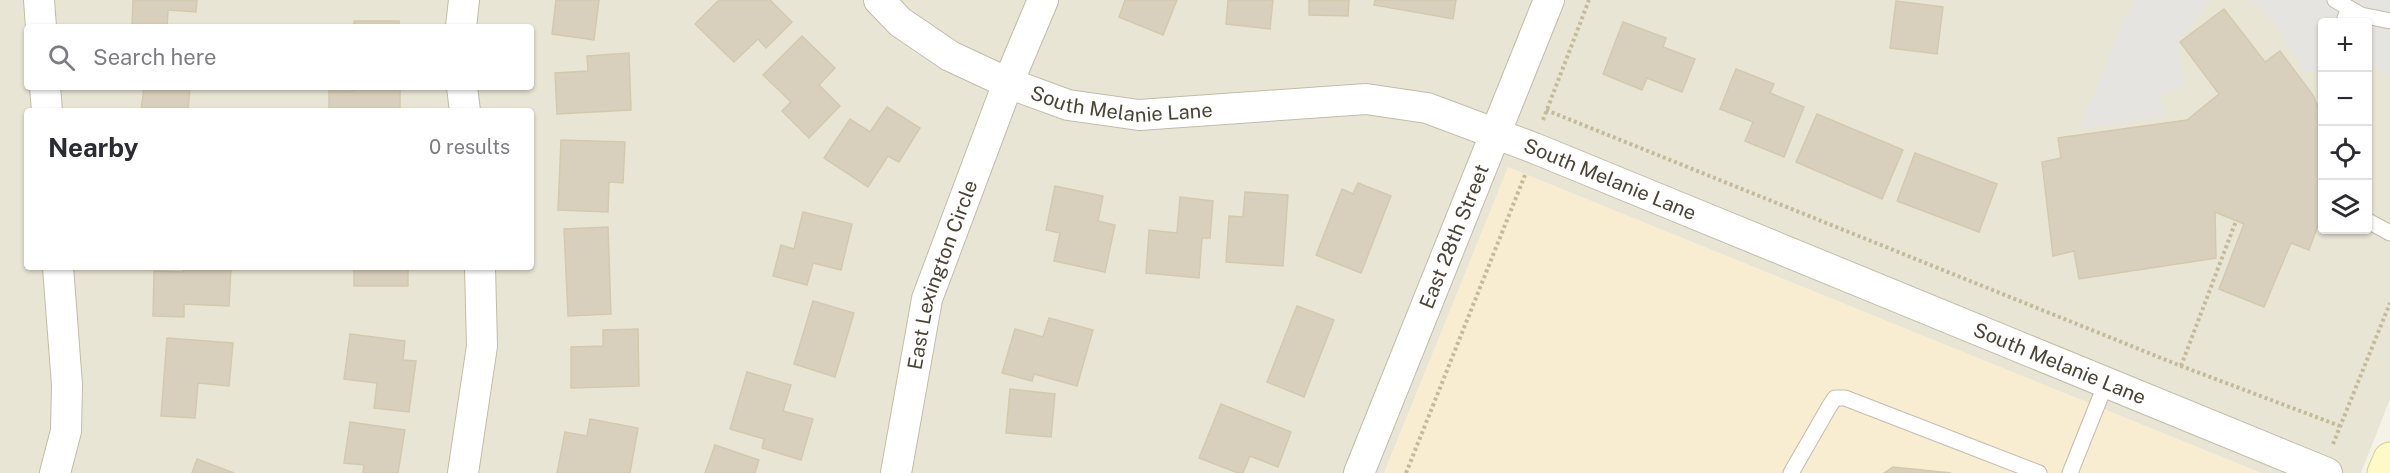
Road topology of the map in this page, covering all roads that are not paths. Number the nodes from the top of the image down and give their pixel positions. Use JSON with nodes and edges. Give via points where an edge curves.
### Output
{"nodes":[{"id":1,"x":39,"y":0,"type":"edge"},
{"id":2,"x":464,"y":0,"type":"edge"},
{"id":3,"x":879,"y":0,"type":"edge"},
{"id":4,"x":1043,"y":0,"type":"edge"},
{"id":5,"x":1549,"y":0,"type":"edge"},
{"id":6,"x":2342,"y":10,"type":"edge"},
{"id":7,"x":2390,"y":21,"type":"edge"},
{"id":8,"x":41,"y":24,"type":"edge"},
{"id":9,"x":461,"y":24,"type":"edge"},
{"id":10,"x":1008,"y":83,"type":"junction"},
{"id":11,"x":45,"y":90,"type":"edge"},
{"id":12,"x":462,"y":90,"type":"edge"},
{"id":13,"x":47,"y":108,"type":"edge"},
{"id":14,"x":465,"y":108,"type":"edge"},
{"id":15,"x":1496,"y":133,"type":"junction"},
{"id":16,"x":2372,"y":223,"type":"edge"},
{"id":17,"x":2390,"y":233,"type":"edge"},
{"id":18,"x":58,"y":270,"type":"edge"},
{"id":19,"x":480,"y":270,"type":"edge"},
{"id":20,"x":2106,"y":383,"type":"junction"},
{"id":21,"x":2390,"y":459,"type":"edge"},
{"id":22,"x":55,"y":473,"type":"edge"},
{"id":23,"x":463,"y":473,"type":"edge"},
{"id":24,"x":896,"y":473,"type":"edge"},
{"id":25,"x":1359,"y":473,"type":"edge"},
{"id":26,"x":1791,"y":473,"type":"edge"},
{"id":27,"x":2039,"y":473,"type":"edge"},
{"id":28,"x":2070,"y":473,"type":"edge"},
{"id":29,"x":2327,"y":473,"type":"edge"},
{"id":30,"x":2384,"y":473,"type":"edge"}],
"edges":[{"from":1,"to":8,"type":"street"},
{"from":2,"to":9,"type":"street"},
{"from":3,"to":10,"type":"street","name":"South Melanie Lane","via":[[900,22],[950,56]]},
{"from":4,"to":10,"type":"street","name":"East Lexington Circle"},
{"from":5,"to":15,"type":"street","name":"East 28th Street"},
{"from":6,"to":7,"type":"lane"},
{"from":10,"to":15,"type":"street","name":"South Melanie Lane","via":[[1068,105],[1139,115],[1366,99],[1427,108]]},
{"from":10,"to":24,"type":"street","name":"East Lexington Circle","via":[[927,298]]},
{"from":11,"to":13,"type":"street"},
{"from":12,"to":14,"type":"street"},
{"from":15,"to":20,"type":"street","name":"South Melanie Lane"},
{"from":15,"to":25,"type":"street","name":"East 28th Street"},
{"from":16,"to":17,"type":"lane"},
{"from":18,"to":22,"type":"street","via":[[67,385],[66,431]]},
{"from":19,"to":23,"type":"street","via":[[482,346]]},
{"from":20,"to":28,"type":"lane"},
{"from":20,"to":29,"type":"street","name":"South Melanie Lane"},
{"from":21,"to":30,"type":"main road"},
{"from":26,"to":27,"type":"lane","via":[[1835,398],[1845,398]]}]}
